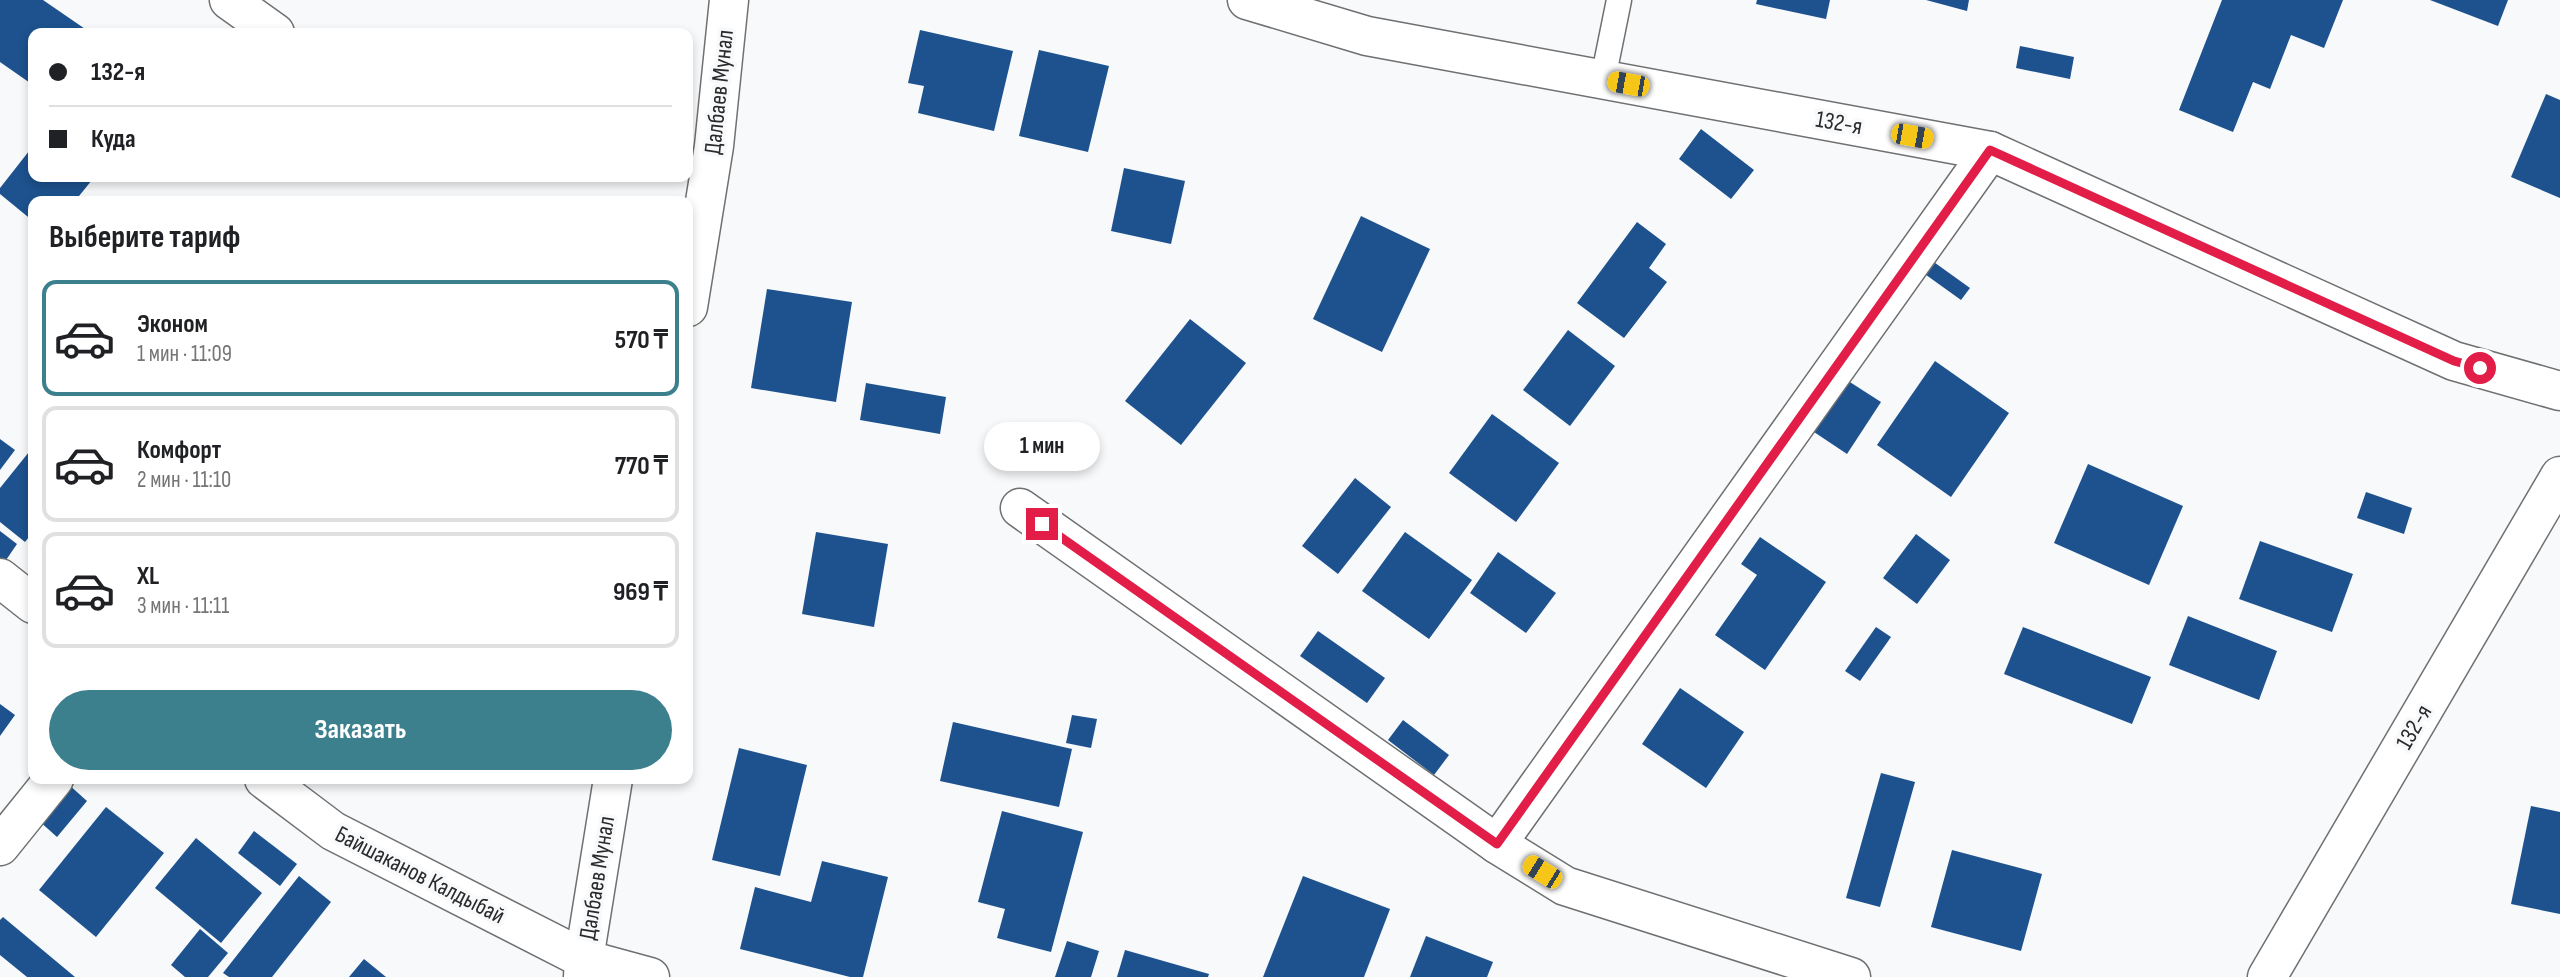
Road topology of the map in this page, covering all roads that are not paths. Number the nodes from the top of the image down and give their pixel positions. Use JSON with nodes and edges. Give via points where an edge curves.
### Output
{"nodes":[{"id":1,"x":229,"y":0,"type":"edge"},
{"id":2,"x":729,"y":0,"type":"edge"},
{"id":3,"x":1247,"y":0,"type":"edge"},
{"id":4,"x":1619,"y":0,"type":"edge"},
{"id":5,"x":268,"y":28,"type":"edge"},
{"id":6,"x":1602,"y":79,"type":"junction"},
{"id":7,"x":701,"y":145,"type":"edge"},
{"id":8,"x":1990,"y":150,"type":"junction"},
{"id":9,"x":693,"y":245,"type":"edge"},
{"id":10,"x":2560,"y":391,"type":"edge"},
{"id":11,"x":2560,"y":476,"type":"edge"},
{"id":12,"x":1020,"y":508,"type":"dead end"},
{"id":13,"x":0,"y":578,"type":"edge"},
{"id":14,"x":28,"y":600,"type":"edge"},
{"id":15,"x":50,"y":784,"type":"edge"},
{"id":16,"x":271,"y":784,"type":"edge"},
{"id":17,"x":612,"y":784,"type":"edge"},
{"id":18,"x":1497,"y":844,"type":"junction"},
{"id":19,"x":0,"y":846,"type":"edge"},
{"id":20,"x":584,"y":968,"type":"edge"},
{"id":21,"x":650,"y":977,"type":"edge"},
{"id":22,"x":1851,"y":977,"type":"edge"},
{"id":23,"x":2267,"y":977,"type":"edge"}],
"edges":[{"from":1,"to":5,"type":"street"},
{"from":2,"to":7,"type":"street","name":"Далбаев Мунал"},
{"from":3,"to":6,"type":"street","name":"132-я","via":[[1367,36]]},
{"from":4,"to":6,"type":"lane"},
{"from":6,"to":8,"type":"street","name":"132-я"},
{"from":7,"to":9,"type":"street","name":"Далбаев Мунал"},
{"from":8,"to":10,"type":"street","name":"132-я","via":[[2454,361]]},
{"from":8,"to":18,"type":"street"},
{"from":11,"to":23,"type":"street","name":"132-я"},
{"from":12,"to":18,"type":"street"},
{"from":13,"to":14,"type":"street"},
{"from":15,"to":19,"type":"street"},
{"from":16,"to":20,"type":"street","name":"Байшаканов Калдыбай","via":[[333,831]]},
{"from":17,"to":20,"type":"street","name":"Далбаев Мунал"},
{"from":18,"to":22,"type":"street","via":[[1565,886]]},
{"from":20,"to":21,"type":"street","name":"Байшаканов Калдыбай"}]}
